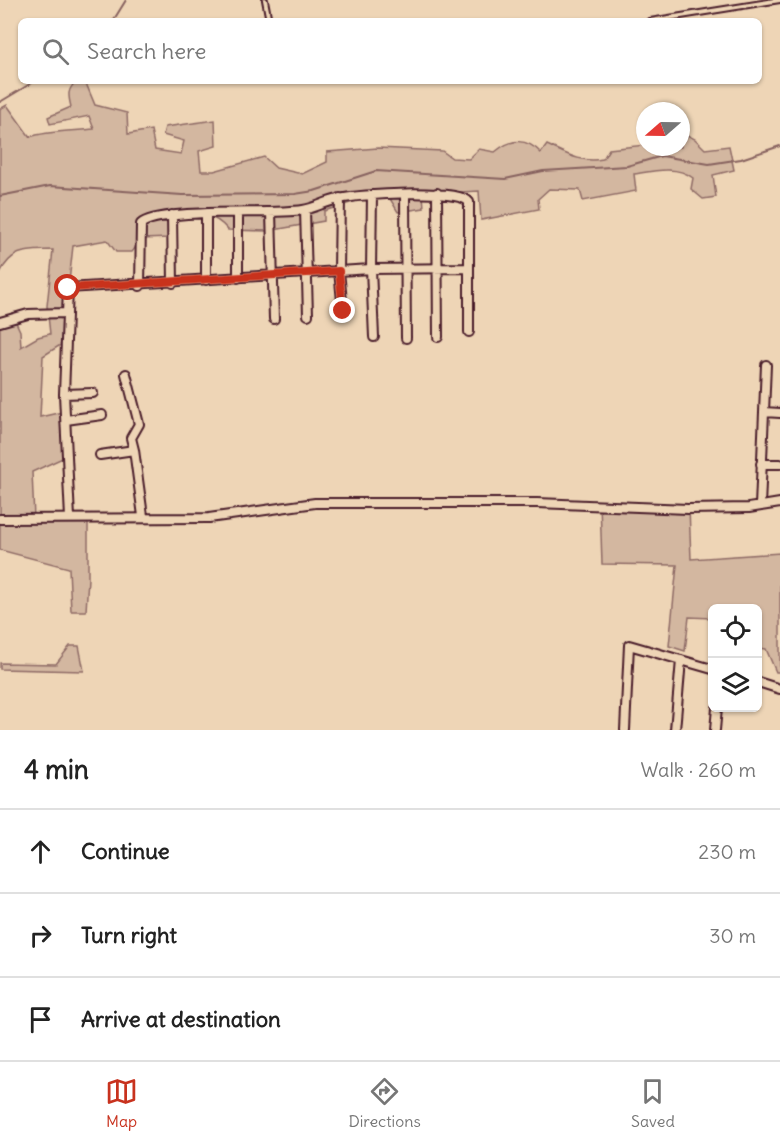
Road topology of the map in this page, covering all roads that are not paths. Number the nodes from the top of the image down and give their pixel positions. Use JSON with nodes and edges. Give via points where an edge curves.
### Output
{"nodes":[{"id":1,"x":265,"y":0,"type":"edge"},
{"id":2,"x":780,"y":0,"type":"edge"},
{"id":3,"x":268,"y":18,"type":"edge"},
{"id":4,"x":669,"y":18,"type":"edge"},
{"id":5,"x":437,"y":193,"type":"junction"},
{"id":6,"x":372,"y":195,"type":"junction"},
{"id":7,"x":405,"y":195,"type":"junction"},
{"id":8,"x":340,"y":198,"type":"junction"},
{"id":9,"x":305,"y":210,"type":"junction"},
{"id":10,"x":271,"y":212,"type":"junction"},
{"id":11,"x":206,"y":214,"type":"junction"},
{"id":12,"x":238,"y":214,"type":"junction"},
{"id":13,"x":172,"y":215,"type":"junction"},
{"id":14,"x":469,"y":268,"type":"junction"},
{"id":15,"x":371,"y":269,"type":"junction"},
{"id":16,"x":404,"y":269,"type":"junction"},
{"id":17,"x":437,"y":269,"type":"junction"},
{"id":18,"x":339,"y":271,"type":"junction"},
{"id":19,"x":305,"y":273,"type":"junction"},
{"id":20,"x":272,"y":275,"type":"junction"},
{"id":21,"x":238,"y":278,"type":"junction"},
{"id":22,"x":206,"y":280,"type":"junction"},
{"id":23,"x":172,"y":284,"type":"junction"},
{"id":24,"x":140,"y":286,"type":"junction"},
{"id":25,"x":343,"y":311,"type":"dead end"},
{"id":26,"x":65,"y":313,"type":"junction"},
{"id":27,"x":308,"y":315,"type":"dead end"},
{"id":28,"x":274,"y":320,"type":"dead end"},
{"id":29,"x":0,"y":322,"type":"edge"},
{"id":30,"x":469,"y":332,"type":"dead end"},
{"id":31,"x":374,"y":338,"type":"dead end"},
{"id":32,"x":406,"y":338,"type":"dead end"},
{"id":33,"x":438,"y":338,"type":"dead end"},
{"id":34,"x":766,"y":365,"type":"dead end"},
{"id":35,"x":126,"y":374,"type":"dead end"},
{"id":36,"x":93,"y":393,"type":"dead end"},
{"id":37,"x":64,"y":394,"type":"junction"},
{"id":38,"x":764,"y":412,"type":"junction"},
{"id":39,"x":780,"y":413,"type":"edge"},
{"id":40,"x":102,"y":415,"type":"dead end"},
{"id":41,"x":66,"y":420,"type":"junction"},
{"id":42,"x":134,"y":450,"type":"junction"},
{"id":43,"x":100,"y":455,"type":"dead end"},
{"id":44,"x":761,"y":464,"type":"junction"},
{"id":45,"x":780,"y":464,"type":"edge"},
{"id":46,"x":780,"y":503,"type":"edge"},
{"id":47,"x":760,"y":506,"type":"junction"},
{"id":48,"x":143,"y":516,"type":"junction"},
{"id":49,"x":70,"y":518,"type":"junction"},
{"id":50,"x":0,"y":519,"type":"edge"},
{"id":51,"x":681,"y":660,"type":"junction"},
{"id":52,"x":708,"y":668,"type":"edge"},
{"id":53,"x":762,"y":683,"type":"edge"},
{"id":54,"x":780,"y":689,"type":"edge"},
{"id":55,"x":717,"y":712,"type":"edge"},
{"id":56,"x":625,"y":730,"type":"edge"},
{"id":57,"x":675,"y":730,"type":"edge"},
{"id":58,"x":715,"y":730,"type":"edge"}],
"edges":[{"from":1,"to":3,"type":"lane"},
{"from":2,"to":4,"type":"lane"},
{"from":5,"to":7,"type":"street"},
{"from":5,"to":14,"type":"street","via":[[468,199]]},
{"from":5,"to":17,"type":"street"},
{"from":6,"to":7,"type":"street"},
{"from":6,"to":8,"type":"street"},
{"from":6,"to":15,"type":"street"},
{"from":7,"to":16,"type":"street"},
{"from":8,"to":9,"type":"street"},
{"from":8,"to":18,"type":"street"},
{"from":9,"to":10,"type":"street"},
{"from":9,"to":19,"type":"street"},
{"from":10,"to":12,"type":"street"},
{"from":10,"to":20,"type":"street"},
{"from":11,"to":12,"type":"street"},
{"from":11,"to":13,"type":"street"},
{"from":11,"to":22,"type":"street"},
{"from":12,"to":21,"type":"street"},
{"from":13,"to":23,"type":"street"},
{"from":13,"to":24,"type":"street","via":[[141,223]]},
{"from":14,"to":17,"type":"street"},
{"from":14,"to":30,"type":"street"},
{"from":15,"to":16,"type":"street"},
{"from":15,"to":18,"type":"street"},
{"from":15,"to":31,"type":"street"},
{"from":16,"to":17,"type":"street"},
{"from":16,"to":32,"type":"street"},
{"from":17,"to":33,"type":"street"},
{"from":18,"to":19,"type":"street"},
{"from":18,"to":25,"type":"street"},
{"from":19,"to":20,"type":"street"},
{"from":19,"to":27,"type":"street"},
{"from":20,"to":21,"type":"street"},
{"from":20,"to":28,"type":"street"},
{"from":21,"to":22,"type":"street"},
{"from":22,"to":23,"type":"street"},
{"from":23,"to":24,"type":"street"},
{"from":24,"to":26,"type":"street","via":[[69,288]]},
{"from":26,"to":29,"type":"street","via":[[28,314]]},
{"from":26,"to":37,"type":"street"},
{"from":34,"to":38,"type":"street"},
{"from":35,"to":42,"type":"street","via":[[139,423],[131,438]]},
{"from":36,"to":37,"type":"street"},
{"from":37,"to":41,"type":"street"},
{"from":38,"to":39,"type":"street"},
{"from":38,"to":44,"type":"street"},
{"from":40,"to":41,"type":"street"},
{"from":41,"to":49,"type":"street"},
{"from":42,"to":43,"type":"street"},
{"from":42,"to":48,"type":"street"},
{"from":44,"to":45,"type":"street"},
{"from":44,"to":47,"type":"street"},
{"from":46,"to":47,"type":"street"},
{"from":47,"to":48,"type":"street","via":[[688,509],[537,503],[315,503],[209,518]]},
{"from":48,"to":49,"type":"street"},
{"from":49,"to":50,"type":"street"},
{"from":51,"to":52,"type":"street"},
{"from":51,"to":56,"type":"street","via":[[629,645]]},
{"from":51,"to":57,"type":"street"},
{"from":53,"to":54,"type":"street"},
{"from":55,"to":58,"type":"street"}]}
